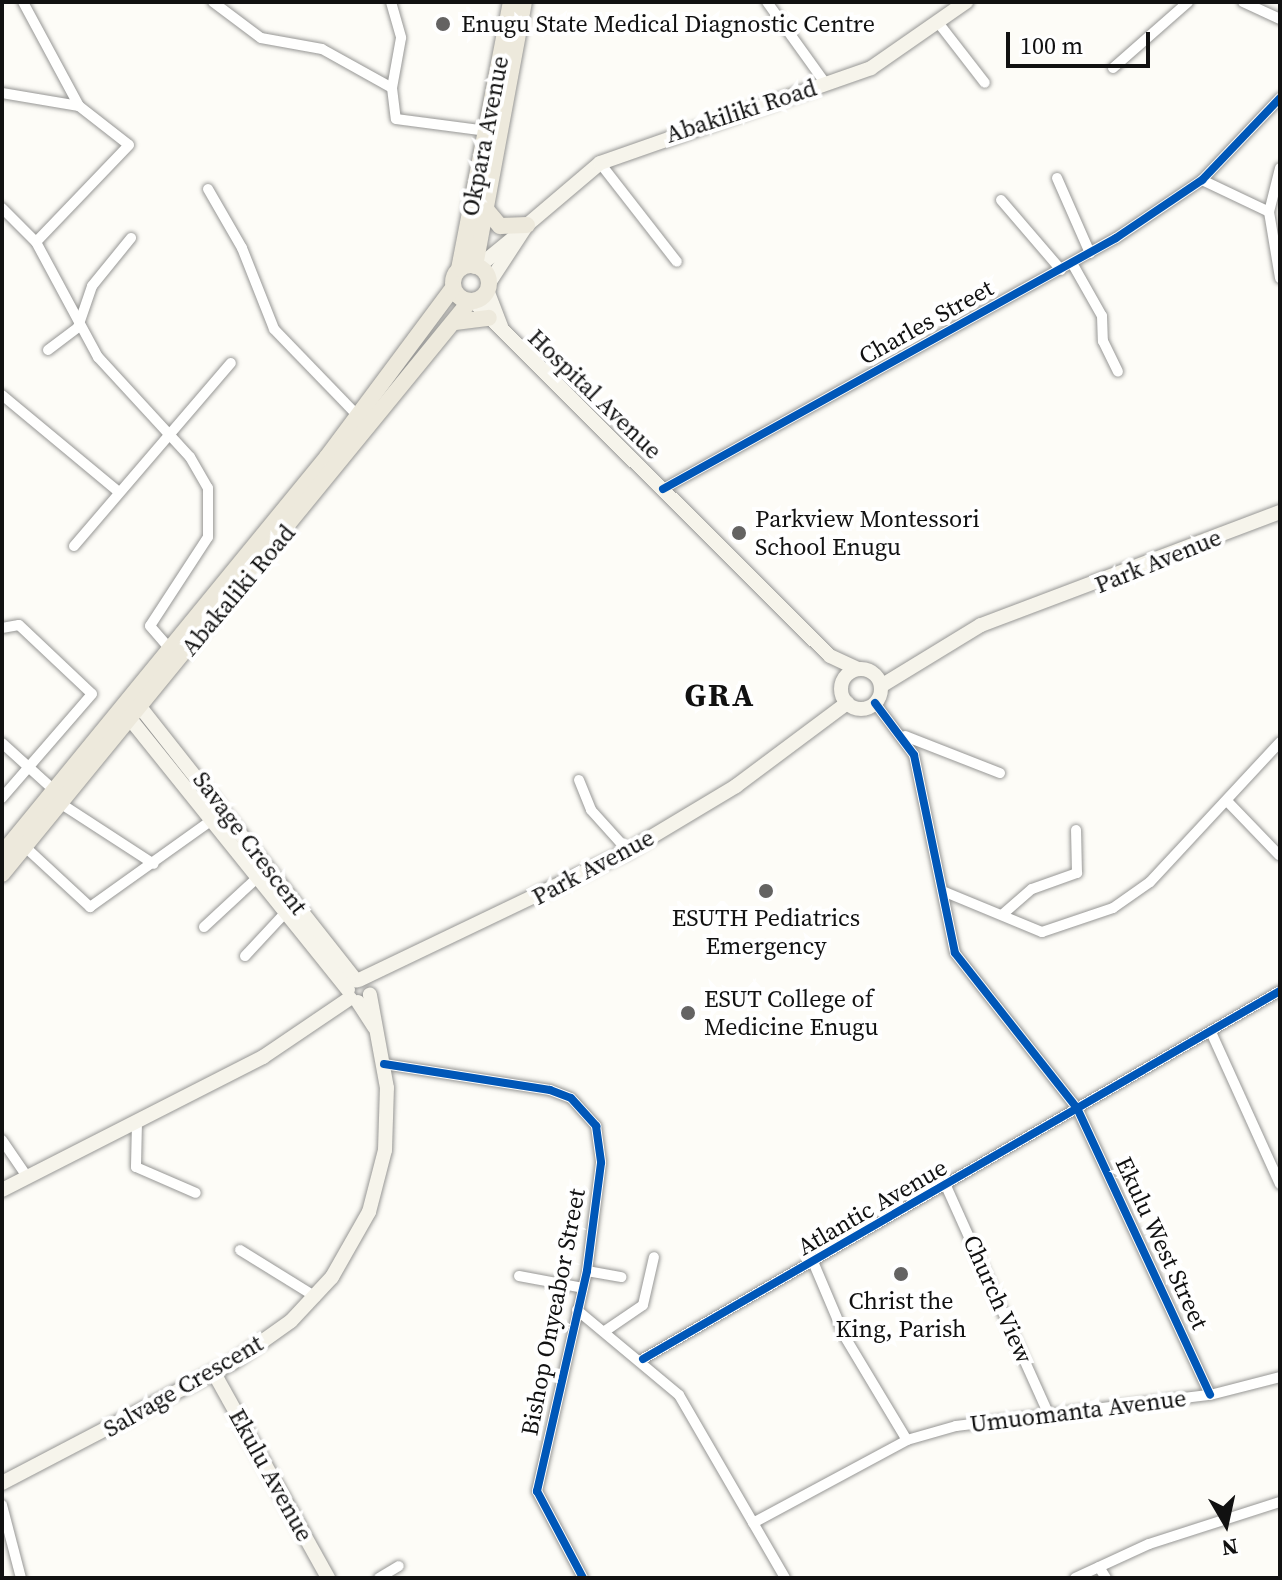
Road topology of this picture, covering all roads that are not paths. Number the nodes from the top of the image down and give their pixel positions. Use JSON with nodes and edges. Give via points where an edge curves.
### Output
{"nodes":[{"id":1,"x":23,"y":2,"type":"edge"},
{"id":2,"x":213,"y":2,"type":"edge"},
{"id":3,"x":391,"y":2,"type":"edge"},
{"id":4,"x":511,"y":2,"type":"edge"},
{"id":5,"x":524,"y":2,"type":"edge"},
{"id":6,"x":767,"y":2,"type":"edge"},
{"id":7,"x":966,"y":2,"type":"edge"},
{"id":8,"x":1188,"y":2,"type":"edge"},
{"id":9,"x":1243,"y":2,"type":"edge"},
{"id":10,"x":1280,"y":19,"type":"edge"},
{"id":11,"x":940,"y":25,"type":"junction"},
{"id":12,"x":1113,"y":68,"type":"dead end"},
{"id":13,"x":985,"y":83,"type":"dead end"},
{"id":14,"x":826,"y":84,"type":"junction"},
{"id":15,"x":392,"y":88,"type":"junction"},
{"id":16,"x":2,"y":93,"type":"edge"},
{"id":17,"x":500,"y":93,"type":"junction"},
{"id":18,"x":1280,"y":98,"type":"edge"},
{"id":19,"x":79,"y":106,"type":"junction"},
{"id":20,"x":487,"y":131,"type":"junction"},
{"id":21,"x":600,"y":163,"type":"junction"},
{"id":22,"x":1280,"y":168,"type":"edge"},
{"id":23,"x":1057,"y":178,"type":"dead end"},
{"id":24,"x":1202,"y":180,"type":"junction"},
{"id":25,"x":208,"y":189,"type":"dead end"},
{"id":26,"x":1001,"y":200,"type":"dead end"},
{"id":27,"x":484,"y":207,"type":"junction"},
{"id":28,"x":2,"y":208,"type":"edge"},
{"id":29,"x":1269,"y":212,"type":"junction"},
{"id":30,"x":525,"y":227,"type":"junction"},
{"id":31,"x":131,"y":238,"type":"dead end"},
{"id":32,"x":36,"y":242,"type":"junction"},
{"id":33,"x":1090,"y":253,"type":"junction"},
{"id":34,"x":677,"y":262,"type":"dead end"},
{"id":35,"x":1072,"y":263,"type":"junction"},
{"id":36,"x":471,"y":267,"type":"junction"},
{"id":37,"x":1061,"y":270,"type":"junction"},
{"id":38,"x":1280,"y":278,"type":"edge"},
{"id":39,"x":488,"y":287,"type":"junction"},
{"id":40,"x":453,"y":288,"type":"junction"},
{"id":41,"x":471,"y":301,"type":"junction"},
{"id":42,"x":489,"y":318,"type":"junction"},
{"id":43,"x":455,"y":322,"type":"junction"},
{"id":44,"x":78,"y":327,"type":"junction"},
{"id":45,"x":502,"y":331,"type":"junction"},
{"id":46,"x":48,"y":350,"type":"dead end"},
{"id":47,"x":231,"y":363,"type":"dead end"},
{"id":48,"x":1118,"y":372,"type":"dead end"},
{"id":49,"x":2,"y":395,"type":"edge"},
{"id":50,"x":359,"y":417,"type":"junction"},
{"id":51,"x":170,"y":435,"type":"junction"},
{"id":52,"x":332,"y":462,"type":"junction"},
{"id":53,"x":663,"y":489,"type":"junction"},
{"id":54,"x":119,"y":492,"type":"junction"},
{"id":55,"x":1280,"y":512,"type":"edge"},
{"id":56,"x":74,"y":546,"type":"dead end"},
{"id":57,"x":4,"y":626,"type":"edge"},
{"id":58,"x":171,"y":650,"type":"junction"},
{"id":59,"x":830,"y":656,"type":"junction"},
{"id":60,"x":858,"y":669,"type":"junction"},
{"id":61,"x":878,"y":680,"type":"junction"},
{"id":62,"x":841,"y":685,"type":"junction"},
{"id":63,"x":847,"y":703,"type":"junction"},
{"id":64,"x":875,"y":703,"type":"junction"},
{"id":65,"x":132,"y":708,"type":"junction"},
{"id":66,"x":812,"y":726,"type":"junction"},
{"id":67,"x":905,"y":736,"type":"junction"},
{"id":68,"x":1280,"y":742,"type":"edge"},
{"id":69,"x":2,"y":743,"type":"edge"},
{"id":70,"x":26,"y":768,"type":"junction"},
{"id":71,"x":1000,"y":773,"type":"dead end"},
{"id":72,"x":579,"y":780,"type":"dead end"},
{"id":73,"x":2,"y":798,"type":"edge"},
{"id":74,"x":59,"y":798,"type":"junction"},
{"id":75,"x":1227,"y":801,"type":"junction"},
{"id":76,"x":215,"y":818,"type":"junction"},
{"id":77,"x":1076,"y":830,"type":"dead end"},
{"id":78,"x":22,"y":844,"type":"junction"},
{"id":79,"x":628,"y":851,"type":"junction"},
{"id":80,"x":2,"y":854,"type":"edge"},
{"id":81,"x":1279,"y":855,"type":"edge"},
{"id":82,"x":154,"y":864,"type":"junction"},
{"id":83,"x":2,"y":874,"type":"edge"},
{"id":84,"x":258,"y":877,"type":"junction"},
{"id":85,"x":945,"y":892,"type":"junction"},
{"id":86,"x":285,"y":913,"type":"junction"},
{"id":87,"x":1003,"y":914,"type":"junction"},
{"id":88,"x":204,"y":927,"type":"dead end"},
{"id":89,"x":321,"y":945,"type":"junction"},
{"id":90,"x":245,"y":956,"type":"dead end"},
{"id":91,"x":359,"y":991,"type":"junction"},
{"id":92,"x":1280,"y":991,"type":"edge"},
{"id":93,"x":1211,"y":1032,"type":"junction"},
{"id":94,"x":384,"y":1064,"type":"junction"},
{"id":95,"x":1077,"y":1108,"type":"junction"},
{"id":96,"x":137,"y":1122,"type":"junction"},
{"id":97,"x":2,"y":1140,"type":"edge"},
{"id":98,"x":28,"y":1178,"type":"junction"},
{"id":99,"x":1280,"y":1184,"type":"edge"},
{"id":100,"x":947,"y":1188,"type":"junction"},
{"id":101,"x":2,"y":1190,"type":"edge"},
{"id":102,"x":196,"y":1193,"type":"dead end"},
{"id":103,"x":240,"y":1250,"type":"dead end"},
{"id":104,"x":654,"y":1257,"type":"dead end"},
{"id":105,"x":814,"y":1264,"type":"junction"},
{"id":106,"x":587,"y":1271,"type":"junction"},
{"id":107,"x":519,"y":1276,"type":"dead end"},
{"id":108,"x":621,"y":1277,"type":"dead end"},
{"id":109,"x":583,"y":1288,"type":"junction"},
{"id":110,"x":316,"y":1297,"type":"junction"},
{"id":111,"x":577,"y":1310,"type":"junction"},
{"id":112,"x":605,"y":1331,"type":"junction"},
{"id":113,"x":643,"y":1359,"type":"junction"},
{"id":114,"x":214,"y":1373,"type":"junction"},
{"id":115,"x":1280,"y":1377,"type":"edge"},
{"id":116,"x":1210,"y":1395,"type":"junction"},
{"id":117,"x":1047,"y":1410,"type":"junction"},
{"id":118,"x":907,"y":1440,"type":"junction"},
{"id":119,"x":2,"y":1483,"type":"edge"},
{"id":120,"x":1280,"y":1502,"type":"edge"},
{"id":121,"x":2,"y":1505,"type":"edge"},
{"id":122,"x":753,"y":1523,"type":"junction"},
{"id":123,"x":399,"y":1566,"type":"dead end"},
{"id":124,"x":1099,"y":1567,"type":"junction"},
{"id":125,"x":21,"y":1578,"type":"edge"},
{"id":126,"x":328,"y":1578,"type":"edge"},
{"id":127,"x":379,"y":1578,"type":"edge"},
{"id":128,"x":583,"y":1578,"type":"edge"},
{"id":129,"x":785,"y":1578,"type":"edge"},
{"id":130,"x":1075,"y":1578,"type":"edge"},
{"id":131,"x":1106,"y":1578,"type":"edge"}],
"edges":[{"from":1,"to":19,"type":"street"},
{"from":2,"to":15,"type":"street","via":[[261,38],[322,49]]},
{"from":3,"to":15,"type":"street","via":[[401,38]]},
{"from":4,"to":17,"type":"main road","name":"Okpara Avenue"},
{"from":5,"to":17,"type":"main road","name":"Okpara Avenue"},
{"from":6,"to":14,"type":"street"},
{"from":7,"to":11,"type":"main road","name":"Abakiliki Road"},
{"from":8,"to":12,"type":"street"},
{"from":9,"to":10,"type":"street"},
{"from":11,"to":13,"type":"street"},
{"from":11,"to":14,"type":"main road","name":"Abakiliki Road","via":[[889,59]]},
{"from":14,"to":21,"type":"main road","name":"Abakiliki Road"},
{"from":15,"to":20,"type":"street","via":[[396,119]]},
{"from":16,"to":19,"type":"street"},
{"from":17,"to":20,"type":"main road","name":"Okpara Avenue"},
{"from":17,"to":27,"type":"main road","name":"Okpara Avenue"},
{"from":18,"to":24,"type":"street","name":"Charles Street"},
{"from":19,"to":32,"type":"street","via":[[129,150]]},
{"from":20,"to":36,"type":"main road","name":"Okpara Avenue"},
{"from":21,"to":30,"type":"main road","name":"Abakiliki Road"},
{"from":21,"to":34,"type":"street"},
{"from":22,"to":29,"type":"street"},
{"from":23,"to":33,"type":"street"},
{"from":24,"to":29,"type":"street"},
{"from":24,"to":33,"type":"street","name":"Charles Street"},
{"from":25,"to":50,"type":"street","via":[[242,248],[274,329]]},
{"from":26,"to":37,"type":"street"},
{"from":27,"to":30,"type":"main road","via":[[504,228]]},
{"from":27,"to":36,"type":"main road","name":"Okpara Avenue"},
{"from":28,"to":32,"type":"street"},
{"from":29,"to":38,"type":"street"},
{"from":30,"to":36,"type":"main road","name":"Abakiliki Road"},
{"from":30,"to":39,"type":"main road"},
{"from":31,"to":44,"type":"street","via":[[92,286]]},
{"from":32,"to":44,"type":"street"},
{"from":33,"to":35,"type":"street","name":"Charles Street"},
{"from":35,"to":37,"type":"street","name":"Charles Street"},
{"from":35,"to":48,"type":"street","via":[[1102,316],[1103,341]]},
{"from":36,"to":39,"type":"main road"},
{"from":36,"to":40,"type":"main road","name":"Abakaliki Road"},
{"from":37,"to":53,"type":"street","name":"Charles Street"},
{"from":39,"to":41,"type":"main road","name":"Abakaliki Road"},
{"from":39,"to":45,"type":"main road"},
{"from":40,"to":41,"type":"main road"},
{"from":40,"to":50,"type":"main road","name":"Abakaliki Road"},
{"from":41,"to":42,"type":"main road","name":"Hospital Avenue"},
{"from":41,"to":43,"type":"main road","name":"Abakaliki Road"},
{"from":42,"to":43,"type":"main road"},
{"from":42,"to":45,"type":"main road","name":"Hospital Avenue"},
{"from":43,"to":52,"type":"main road","name":"Abakaliki Road"},
{"from":44,"to":46,"type":"street"},
{"from":44,"to":51,"type":"street"},
{"from":45,"to":53,"type":"main road","name":"Hospital Avenue"},
{"from":47,"to":51,"type":"street"},
{"from":49,"to":54,"type":"street"},
{"from":50,"to":52,"type":"main road","name":"Abakaliki Road"},
{"from":51,"to":54,"type":"street"},
{"from":51,"to":58,"type":"street","via":[[205,479],[213,513],[208,537],[150,626]]},
{"from":52,"to":58,"type":"main road","name":"Abakaliki Road"},
{"from":52,"to":65,"type":"main road","name":"Abakaliki Road"},
{"from":53,"to":59,"type":"main road","name":"Hospital Avenue"},
{"from":54,"to":56,"type":"street"},
{"from":55,"to":61,"type":"main road","name":"Park Avenue","via":[[981,625]]},
{"from":57,"to":70,"type":"street","via":[[19,625],[92,694]]},
{"from":58,"to":65,"type":"main road","name":"Abakaliki Road"},
{"from":59,"to":60,"type":"main road"},
{"from":59,"to":62,"type":"main road"},
{"from":60,"to":61,"type":"main road"},
{"from":60,"to":62,"type":"main road"},
{"from":61,"to":64,"type":"main road"},
{"from":62,"to":63,"type":"main road"},
{"from":62,"to":66,"type":"main road"},
{"from":63,"to":64,"type":"main road","via":[[862,709]]},
{"from":63,"to":66,"type":"main road"},
{"from":64,"to":67,"type":"street"},
{"from":65,"to":74,"type":"main road","name":"Abakaliki Road"},
{"from":65,"to":76,"type":"main road","name":"Savage Crescent"},
{"from":65,"to":89,"type":"main road","name":"Savage Crescent"},
{"from":66,"to":79,"type":"main road","name":"Park Avenue","via":[[736,786]]},
{"from":67,"to":71,"type":"street"},
{"from":67,"to":85,"type":"street","name":"Ekulu West Street","via":[[918,770],[928,848]]},
{"from":68,"to":75,"type":"street"},
{"from":69,"to":70,"type":"street"},
{"from":70,"to":73,"type":"street"},
{"from":70,"to":74,"type":"street"},
{"from":72,"to":79,"type":"street","via":[[591,810]]},
{"from":74,"to":78,"type":"main road","name":"Abakaliki Road"},
{"from":74,"to":82,"type":"street"},
{"from":75,"to":81,"type":"street"},
{"from":75,"to":87,"type":"street","via":[[1123,903],[1042,932]]},
{"from":76,"to":82,"type":"street"},
{"from":76,"to":84,"type":"main road","name":"Savage Crescent"},
{"from":77,"to":87,"type":"street","via":[[1077,873],[1032,889]]},
{"from":78,"to":80,"type":"main road","name":"Abakaliki Road"},
{"from":78,"to":82,"type":"street","via":[[90,907]]},
{"from":78,"to":83,"type":"main road","name":"Abakaliki Road"},
{"from":79,"to":91,"type":"main road","name":"Park Avenue"},
{"from":84,"to":86,"type":"main road","name":"Savage Crescent"},
{"from":84,"to":88,"type":"street"},
{"from":85,"to":87,"type":"street"},
{"from":85,"to":95,"type":"street","name":"Ekulu West Street","via":[[955,953]]},
{"from":86,"to":89,"type":"main road","name":"Savage Crescent"},
{"from":86,"to":90,"type":"street"},
{"from":89,"to":91,"type":"main road","name":"Savage Crescent"},
{"from":91,"to":94,"type":"main road","name":"Salvage Crescent","via":[[377,1031]]},
{"from":91,"to":96,"type":"main road","via":[[263,1057]]},
{"from":92,"to":93,"type":"street","name":"Atlantic Avenue"},
{"from":93,"to":95,"type":"street","name":"Atlantic Avenue"},
{"from":93,"to":99,"type":"street"},
{"from":94,"to":106,"type":"street","name":"Bishop Onyeabor Street","via":[[550,1090],[587,1112],[601,1163]]},
{"from":94,"to":110,"type":"main road","name":"Salvage Crescent","via":[[387,1129],[377,1188],[349,1252]]},
{"from":95,"to":100,"type":"street","name":"Atlantic Avenue"},
{"from":95,"to":116,"type":"street","name":"Ekulu West Street"},
{"from":96,"to":98,"type":"main road"},
{"from":96,"to":102,"type":"street","via":[[136,1167]]},
{"from":97,"to":98,"type":"street"},
{"from":98,"to":101,"type":"main road"},
{"from":100,"to":105,"type":"street","name":"Atlantic Avenue"},
{"from":100,"to":117,"type":"street","name":"Church View"},
{"from":103,"to":110,"type":"street"},
{"from":104,"to":112,"type":"street","via":[[643,1305]]},
{"from":105,"to":113,"type":"street","name":"Atlantic Avenue"},
{"from":105,"to":118,"type":"street","via":[[845,1337]]},
{"from":106,"to":108,"type":"street"},
{"from":106,"to":109,"type":"street","name":"Bishop Onyeabor Street"},
{"from":107,"to":109,"type":"street"},
{"from":109,"to":111,"type":"street","name":"Bishop Onyeabor Street"},
{"from":110,"to":114,"type":"main road","name":"Salvage Crescent"},
{"from":111,"to":112,"type":"street"},
{"from":111,"to":128,"type":"street","name":"Bishop Onyeabor Street","via":[[537,1491]]},
{"from":112,"to":113,"type":"street"},
{"from":113,"to":122,"type":"street","via":[[679,1395]]},
{"from":114,"to":119,"type":"main road","name":"Salvage Crescent"},
{"from":114,"to":126,"type":"main road","name":"Ekulu Avenue"},
{"from":115,"to":116,"type":"street","name":"Umuomanta Avenue"},
{"from":116,"to":117,"type":"street","name":"Umuomanta Avenue"},
{"from":117,"to":118,"type":"street","name":"Umuomanta Avenue"},
{"from":118,"to":122,"type":"street","name":"Umuomanta Avenue"},
{"from":120,"to":124,"type":"street"},
{"from":121,"to":125,"type":"street"},
{"from":122,"to":129,"type":"street"},
{"from":123,"to":127,"type":"street"},
{"from":124,"to":130,"type":"street"},
{"from":124,"to":131,"type":"street"}]}
